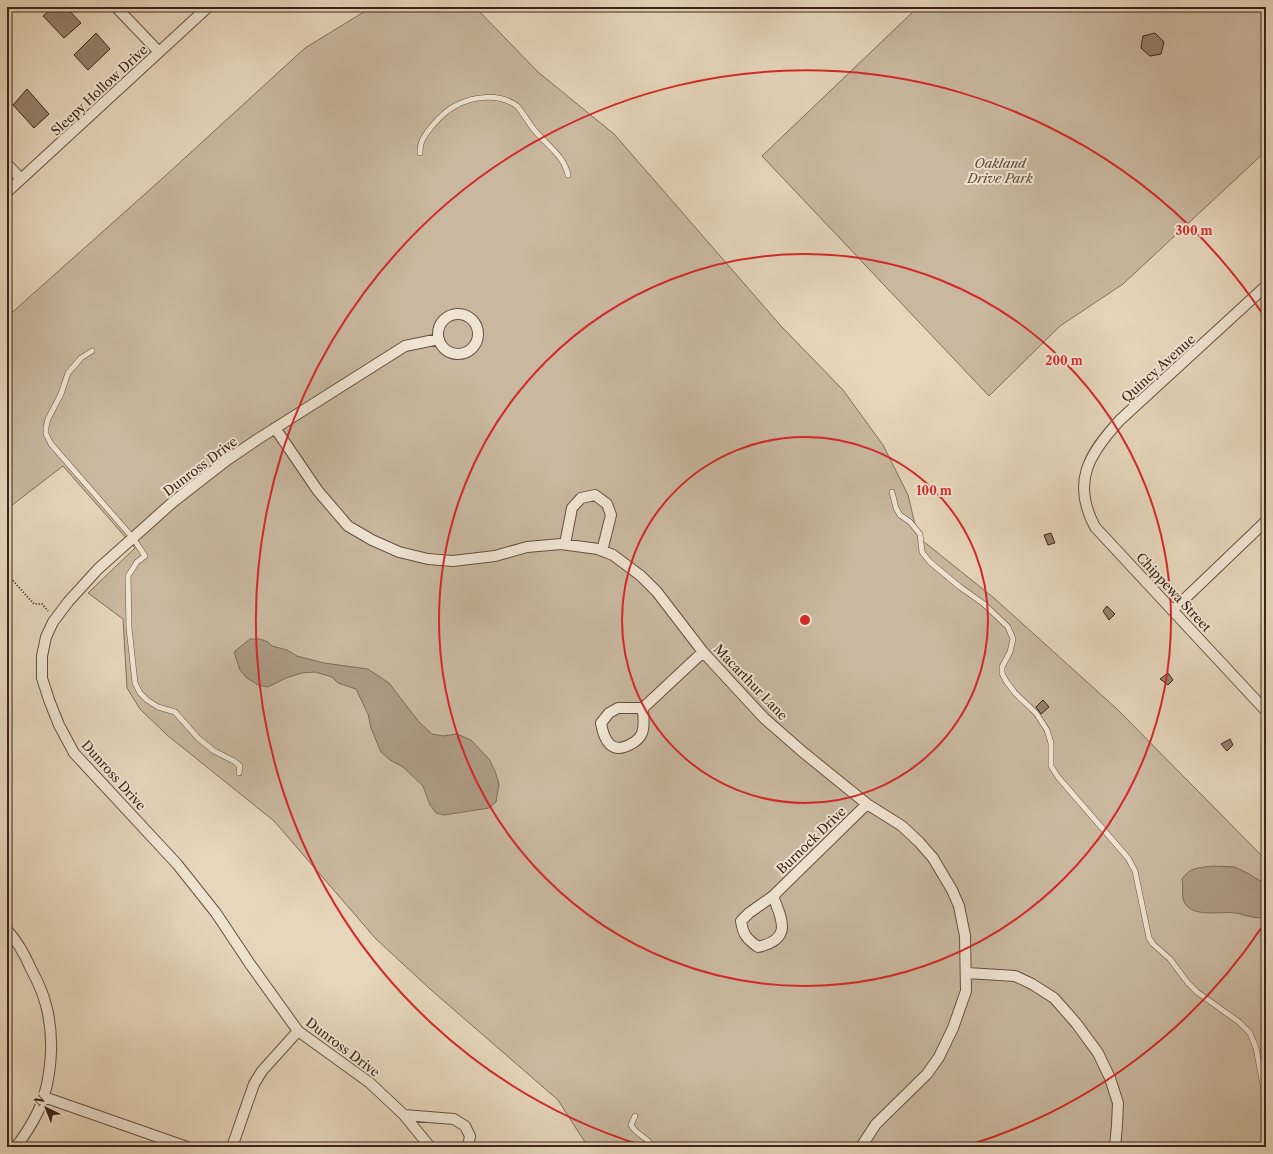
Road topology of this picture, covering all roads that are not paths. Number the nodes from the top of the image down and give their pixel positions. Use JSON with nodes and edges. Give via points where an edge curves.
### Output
{"nodes":[{"id":1,"x":116,"y":7,"type":"edge"},
{"id":2,"x":208,"y":7,"type":"edge"},
{"id":3,"x":159,"y":52,"type":"junction"},
{"id":4,"x":420,"y":154,"type":"dead end"},
{"id":5,"x":7,"y":164,"type":"edge"},
{"id":6,"x":568,"y":175,"type":"dead end"},
{"id":7,"x":21,"y":179,"type":"junction"},
{"id":8,"x":7,"y":192,"type":"edge"},
{"id":9,"x":1266,"y":286,"type":"edge"},
{"id":10,"x":439,"y":339,"type":"junction"},
{"id":11,"x":92,"y":351,"type":"dead end"},
{"id":12,"x":275,"y":428,"type":"junction"},
{"id":13,"x":1084,"y":481,"type":"joint"},
{"id":14,"x":892,"y":492,"type":"dead end"},
{"id":15,"x":1266,"y":521,"type":"edge"},
{"id":16,"x":133,"y":538,"type":"junction"},
{"id":17,"x":566,"y":544,"type":"junction"},
{"id":18,"x":602,"y":551,"type":"junction"},
{"id":19,"x":1173,"y":610,"type":"junction"},
{"id":20,"x":704,"y":652,"type":"junction"},
{"id":21,"x":643,"y":708,"type":"junction"},
{"id":22,"x":1266,"y":710,"type":"edge"},
{"id":23,"x":240,"y":773,"type":"dead end"},
{"id":24,"x":867,"y":804,"type":"junction"},
{"id":25,"x":773,"y":896,"type":"junction"},
{"id":26,"x":10,"y":932,"type":"edge"},
{"id":27,"x":966,"y":973,"type":"junction"},
{"id":28,"x":298,"y":1032,"type":"junction"},
{"id":29,"x":44,"y":1098,"type":"junction"},
{"id":30,"x":1266,"y":1101,"type":"edge"},
{"id":31,"x":404,"y":1115,"type":"junction"},
{"id":32,"x":635,"y":1116,"type":"dead end"},
{"id":33,"x":16,"y":1147,"type":"edge"},
{"id":34,"x":187,"y":1147,"type":"edge"},
{"id":35,"x":232,"y":1147,"type":"edge"},
{"id":36,"x":430,"y":1147,"type":"edge"},
{"id":37,"x":468,"y":1147,"type":"edge"},
{"id":38,"x":653,"y":1147,"type":"edge"},
{"id":39,"x":861,"y":1147,"type":"edge"},
{"id":40,"x":1115,"y":1147,"type":"edge"}],
"edges":[{"from":1,"to":3,"type":"street"},
{"from":2,"to":3,"type":"street","name":"Sleepy Hollow Drive"},
{"from":3,"to":7,"type":"street","name":"Sleepy Hollow Drive"},
{"from":4,"to":6,"type":"lane","via":[[421,143],[429,131],[454,107],[470,100],[498,98],[513,103],[520,110],[533,129],[563,160]]},
{"from":5,"to":7,"type":"street"},
{"from":7,"to":8,"type":"street","name":"Sleepy Hollow Drive"},
{"from":9,"to":13,"type":"street","name":"Quincy Avenue","via":[[1104,437],[1093,452]]},
{"from":10,"to":10,"type":"street","via":[[438,332],[443,320],[456,313],[469,316],[479,332],[475,345],[459,354],[447,350]]},
{"from":10,"to":12,"type":"street","name":"Dunross Drive","via":[[405,346]]},
{"from":11,"to":16,"type":"lane","via":[[81,358],[68,373],[48,420],[46,434],[51,444]]},
{"from":12,"to":16,"type":"street","name":"Dunross Drive","via":[[173,502]]},
{"from":12,"to":17,"type":"street","name":"Macarthur Lane","via":[[318,491],[348,526],[399,552],[428,559],[453,561],[495,556],[527,546]]},
{"from":13,"to":19,"type":"street","name":"Chippewa Street","via":[[1088,514],[1095,527]]},
{"from":14,"to":30,"type":"lane","via":[[900,515],[920,534],[922,552],[930,562],[984,604],[1008,627],[1013,639],[1002,673],[1010,687],[1036,713],[1047,730],[1051,743],[1051,766],[1128,858],[1135,871],[1147,932],[1153,944],[1170,959],[1197,992],[1250,1033],[1256,1048]]},
{"from":15,"to":19,"type":"street"},
{"from":16,"to":23,"type":"lane","via":[[145,556],[137,562],[128,576],[129,628],[135,683],[147,700],[158,707],[175,712],[198,738],[240,766]]},
{"from":16,"to":28,"type":"street","name":"Dunross Drive","via":[[98,569],[68,602],[46,637],[42,656],[42,678],[49,700],[74,753],[177,864],[216,914]]},
{"from":17,"to":18,"type":"street","name":"Macarthur Lane"},
{"from":17,"to":18,"type":"street","via":[[572,508],[582,498],[595,495],[607,504],[612,515]]},
{"from":18,"to":20,"type":"street","name":"Macarthur Lane","via":[[642,576]]},
{"from":19,"to":22,"type":"street","name":"Chippewa Street"},
{"from":20,"to":21,"type":"street"},
{"from":20,"to":24,"type":"street","name":"Macarthur Lane","via":[[764,718]]},
{"from":21,"to":21,"type":"street","via":[[618,708],[609,713],[601,723],[607,743],[615,748],[625,748],[636,742],[642,732]]},
{"from":24,"to":25,"type":"street","name":"Burnock Drive"},
{"from":24,"to":27,"type":"street","name":"Macarthur Lane","via":[[902,826],[919,842],[933,858],[952,890],[965,936]]},
{"from":25,"to":25,"type":"street","name":"Burnock Drive","via":[[749,912],[741,922],[743,932],[758,947],[775,940],[782,931],[783,922]]},
{"from":26,"to":29,"type":"street","via":[[26,958],[46,1006],[51,1059]]},
{"from":27,"to":39,"type":"street","name":"Macarthur Lane","via":[[966,992],[962,1007],[939,1057],[927,1074],[876,1124]]},
{"from":27,"to":40,"type":"street","via":[[1015,976],[1054,998],[1076,1023],[1098,1053],[1118,1102]]},
{"from":28,"to":31,"type":"street","name":"Dunross Drive","via":[[370,1083]]},
{"from":28,"to":35,"type":"street","via":[[258,1077]]},
{"from":29,"to":33,"type":"street","via":[[33,1122]]},
{"from":29,"to":34,"type":"street"},
{"from":31,"to":36,"type":"street","name":"Dunross Drive"},
{"from":31,"to":37,"type":"street","via":[[454,1119],[465,1126],[470,1136]]},
{"from":32,"to":38,"type":"lane","via":[[631,1125],[633,1130]]}]}
